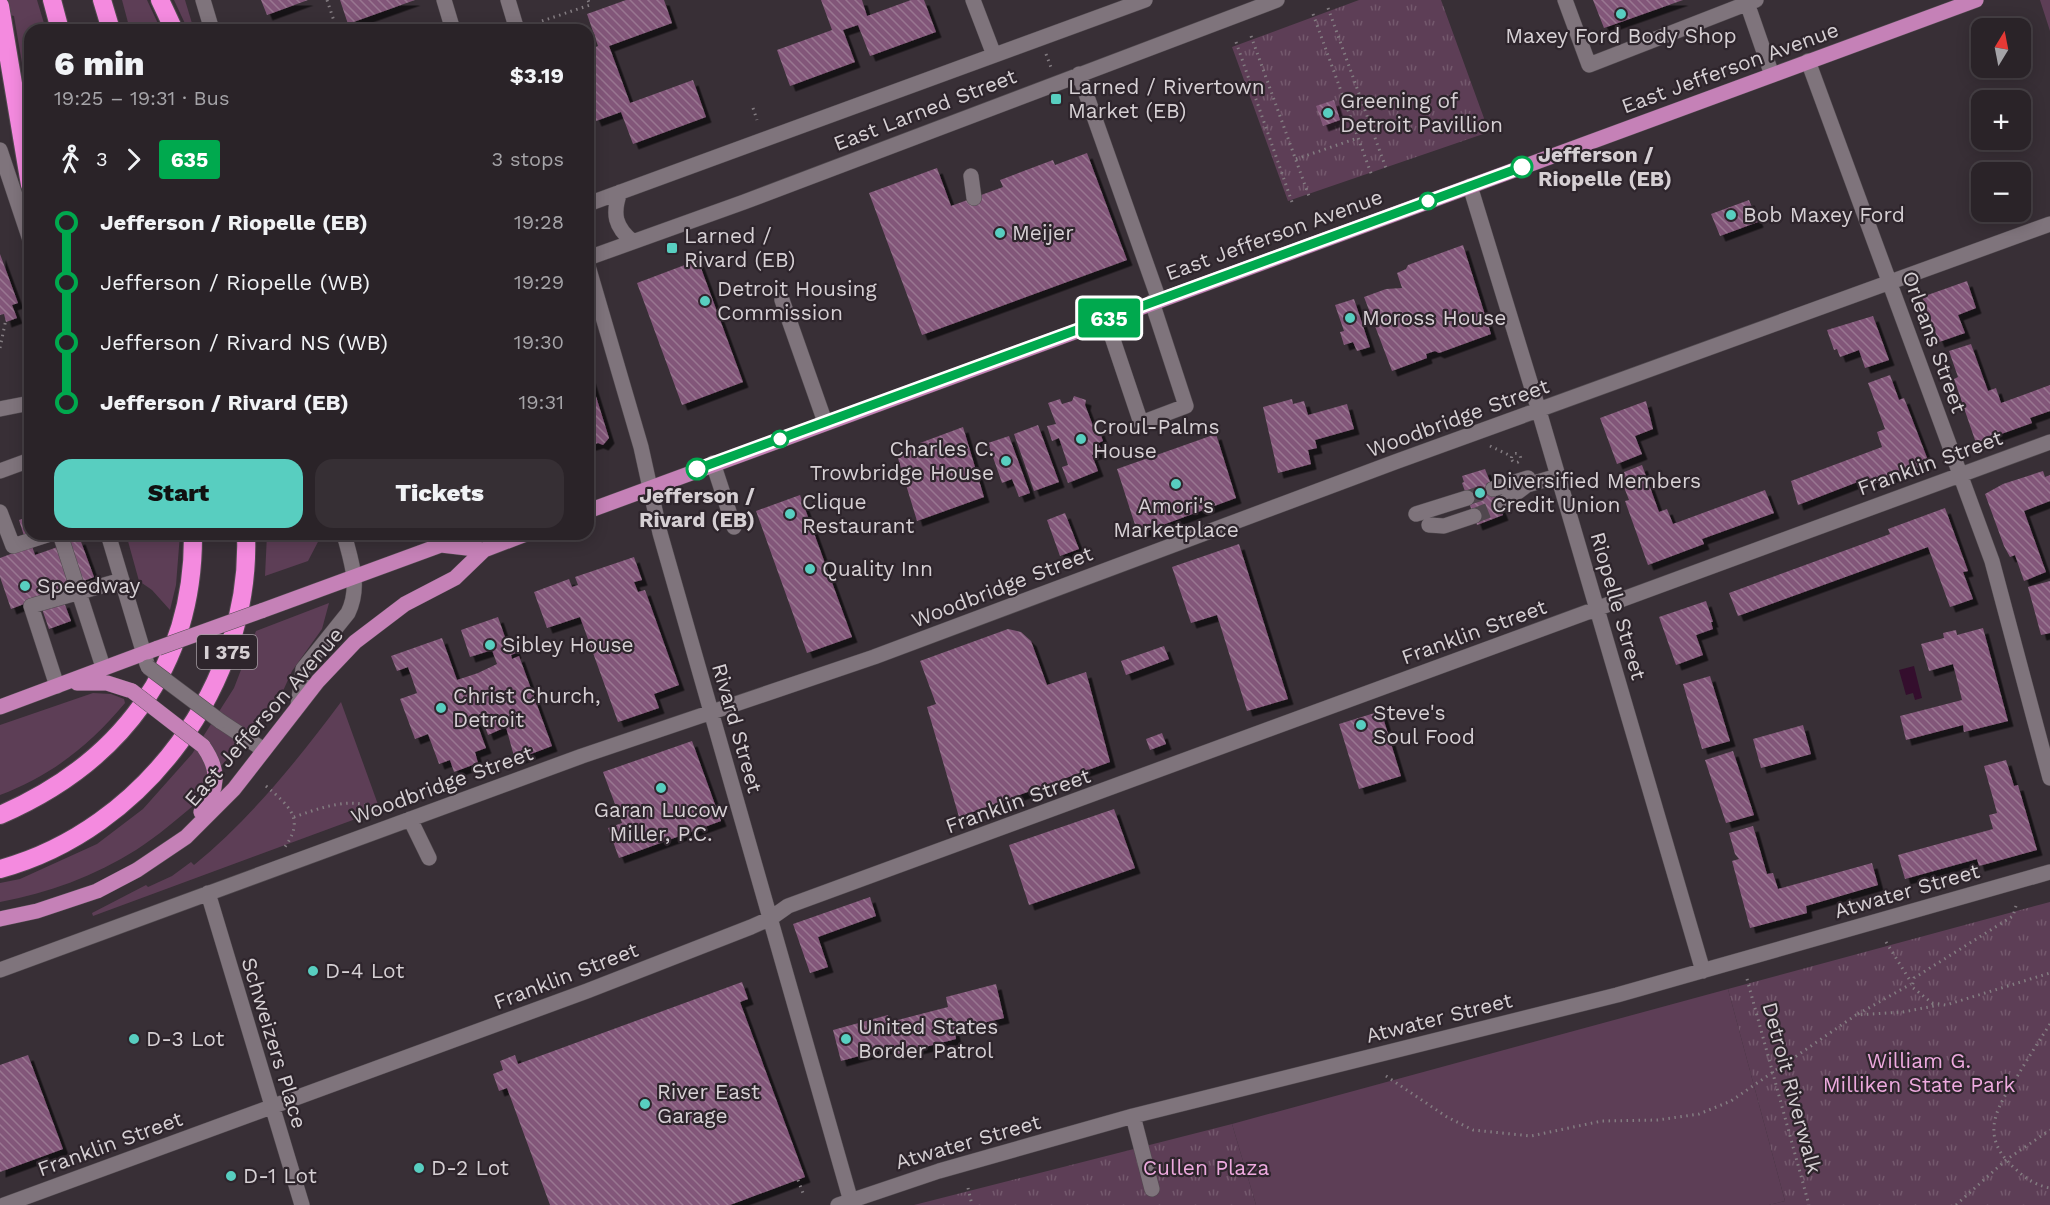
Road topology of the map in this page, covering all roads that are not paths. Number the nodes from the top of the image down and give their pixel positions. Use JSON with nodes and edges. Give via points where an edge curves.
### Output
{"nodes":[{"id":1,"x":52,"y":0,"type":"edge"},
{"id":2,"x":102,"y":0,"type":"edge"},
{"id":3,"x":160,"y":0,"type":"edge"},
{"id":4,"x":203,"y":0,"type":"edge"},
{"id":5,"x":444,"y":0,"type":"edge"},
{"id":6,"x":508,"y":0,"type":"edge"},
{"id":7,"x":973,"y":0,"type":"edge"},
{"id":8,"x":1145,"y":0,"type":"edge"},
{"id":9,"x":1277,"y":0,"type":"edge"},
{"id":10,"x":1565,"y":0,"type":"edge"},
{"id":11,"x":1976,"y":0,"type":"edge"},
{"id":12,"x":1750,"y":1,"type":"edge"},
{"id":13,"x":0,"y":6,"type":"edge"},
{"id":14,"x":1234,"y":7,"type":"edge"},
{"id":15,"x":58,"y":24,"type":"edge"},
{"id":16,"x":109,"y":24,"type":"edge"},
{"id":17,"x":171,"y":24,"type":"edge"},
{"id":18,"x":210,"y":24,"type":"edge"},
{"id":19,"x":451,"y":24,"type":"edge"},
{"id":20,"x":516,"y":24,"type":"edge"},
{"id":21,"x":994,"y":55,"type":"junction"},
{"id":22,"x":1808,"y":62,"type":"junction"},
{"id":23,"x":1079,"y":74,"type":"junction"},
{"id":24,"x":1772,"y":75,"type":"junction"},
{"id":25,"x":24,"y":149,"type":"edge"},
{"id":26,"x":0,"y":150,"type":"edge"},
{"id":27,"x":971,"y":176,"type":"dead end"},
{"id":28,"x":1470,"y":186,"type":"junction"},
{"id":29,"x":620,"y":192,"type":"junction"},
{"id":30,"x":974,"y":198,"type":"dead end"},
{"id":31,"x":594,"y":202,"type":"edge"},
{"id":32,"x":24,"y":222,"type":"edge"},
{"id":33,"x":2050,"y":224,"type":"edge"},
{"id":34,"x":633,"y":242,"type":"junction"},
{"id":35,"x":594,"y":256,"type":"edge"},
{"id":36,"x":1889,"y":283,"type":"junction"},
{"id":37,"x":594,"y":286,"type":"edge"},
{"id":38,"x":782,"y":300,"type":"dead end"},
{"id":39,"x":1156,"y":301,"type":"junction"},
{"id":40,"x":1106,"y":319,"type":"junction"},
{"id":41,"x":24,"y":404,"type":"edge"},
{"id":42,"x":0,"y":409,"type":"edge"},
{"id":43,"x":1539,"y":411,"type":"junction"},
{"id":44,"x":825,"y":422,"type":"junction"},
{"id":45,"x":2050,"y":442,"type":"edge"},
{"id":46,"x":24,"y":462,"type":"edge"},
{"id":47,"x":713,"y":463,"type":"junction"},
{"id":48,"x":0,"y":471,"type":"edge"},
{"id":49,"x":1557,"y":473,"type":"junction"},
{"id":50,"x":1961,"y":474,"type":"junction"},
{"id":51,"x":650,"y":487,"type":"junction"},
{"id":52,"x":1493,"y":489,"type":"tunnel mouth"},
{"id":53,"x":1467,"y":498,"type":"tunnel mouth"},
{"id":54,"x":1499,"y":506,"type":"tunnel mouth"},
{"id":55,"x":594,"y":509,"type":"edge"},
{"id":56,"x":0,"y":512,"type":"edge"},
{"id":57,"x":1416,"y":514,"type":"dead end"},
{"id":58,"x":1473,"y":516,"type":"tunnel mouth"},
{"id":59,"x":1430,"y":525,"type":"dead end"},
{"id":60,"x":734,"y":527,"type":"dead end"},
{"id":61,"x":32,"y":540,"type":"edge"},
{"id":62,"x":62,"y":540,"type":"edge"},
{"id":63,"x":110,"y":540,"type":"edge"},
{"id":64,"x":193,"y":540,"type":"edge"},
{"id":65,"x":246,"y":540,"type":"edge"},
{"id":66,"x":346,"y":540,"type":"edge"},
{"id":67,"x":510,"y":540,"type":"edge"},
{"id":68,"x":484,"y":550,"type":"junction"},
{"id":69,"x":355,"y":576,"type":"junction"},
{"id":70,"x":122,"y":580,"type":"junction"},
{"id":71,"x":79,"y":592,"type":"junction"},
{"id":72,"x":1597,"y":608,"type":"junction"},
{"id":73,"x":150,"y":656,"type":"junction"},
{"id":74,"x":103,"y":667,"type":"junction"},
{"id":75,"x":59,"y":685,"type":"junction"},
{"id":76,"x":298,"y":706,"type":"junction"},
{"id":77,"x":0,"y":707,"type":"edge"},
{"id":78,"x":710,"y":712,"type":"junction"},
{"id":79,"x":264,"y":750,"type":"junction"},
{"id":80,"x":2050,"y":778,"type":"edge"},
{"id":81,"x":0,"y":815,"type":"edge"},
{"id":82,"x":410,"y":819,"type":"junction"},
{"id":83,"x":170,"y":848,"type":"junction"},
{"id":84,"x":429,"y":858,"type":"dead end"},
{"id":85,"x":0,"y":869,"type":"edge"},
{"id":86,"x":2050,"y":872,"type":"edge"},
{"id":87,"x":208,"y":893,"type":"junction"},
{"id":88,"x":771,"y":918,"type":"junction"},
{"id":89,"x":0,"y":919,"type":"edge"},
{"id":90,"x":0,"y":970,"type":"edge"},
{"id":91,"x":1703,"y":971,"type":"junction"},
{"id":92,"x":271,"y":1107,"type":"junction"},
{"id":93,"x":1133,"y":1116,"type":"junction"},
{"id":94,"x":1152,"y":1189,"type":"dead end"},
{"id":95,"x":847,"y":1203,"type":"edge"},
{"id":96,"x":4,"y":1205,"type":"edge"},
{"id":97,"x":302,"y":1205,"type":"edge"}],
"edges":[{"from":1,"to":15,"type":"highway"},
{"from":2,"to":16,"type":"highway"},
{"from":3,"to":17,"type":"highway"},
{"from":4,"to":18,"type":"street"},
{"from":5,"to":19,"type":"street"},
{"from":6,"to":20,"type":"street"},
{"from":7,"to":21,"type":"street"},
{"from":8,"to":21,"type":"street","name":"East Larned Street"},
{"from":9,"to":14,"type":"street","name":"East Larned Street"},
{"from":10,"to":12,"type":"street","via":[[1589,65]]},
{"from":11,"to":22,"type":"main road","name":"East Jefferson Avenue"},
{"from":12,"to":24,"type":"street"},
{"from":13,"to":25,"type":"highway"},
{"from":14,"to":23,"type":"street","name":"East Larned Street"},
{"from":21,"to":29,"type":"street","name":"East Larned Street"},
{"from":22,"to":24,"type":"main road","name":"East Jefferson Avenue"},
{"from":22,"to":36,"type":"street","name":"Orleans Street"},
{"from":23,"to":34,"type":"street","name":"East Larned Street"},
{"from":23,"to":39,"type":"street"},
{"from":24,"to":28,"type":"main road","name":"East Jefferson Avenue"},
{"from":26,"to":32,"type":"street"},
{"from":27,"to":30,"type":"street"},
{"from":28,"to":39,"type":"main road","name":"East Jefferson Avenue"},
{"from":28,"to":43,"type":"street","name":"Riopelle Street"},
{"from":29,"to":31,"type":"street","name":"East Larned Street"},
{"from":29,"to":34,"type":"street","via":[[615,219]]},
{"from":33,"to":36,"type":"street","name":"Woodbridge Street"},
{"from":34,"to":35,"type":"street","name":"East Larned Street"},
{"from":36,"to":43,"type":"street","name":"Woodbridge Street"},
{"from":36,"to":50,"type":"street","name":"Orleans Street"},
{"from":37,"to":51,"type":"street","name":"Rivard Street"},
{"from":38,"to":44,"type":"street"},
{"from":39,"to":40,"type":"main road","name":"East Jefferson Avenue"},
{"from":39,"to":40,"type":"street","via":[[1186,406],[1140,423]]},
{"from":40,"to":44,"type":"main road","name":"East Jefferson Avenue"},
{"from":41,"to":42,"type":"street"},
{"from":43,"to":49,"type":"street","name":"Riopelle Street"},
{"from":43,"to":78,"type":"street","name":"Woodbridge Street","via":[[874,657]]},
{"from":44,"to":47,"type":"main road","name":"East Jefferson Avenue"},
{"from":45,"to":50,"type":"street","name":"Franklin Street"},
{"from":46,"to":48,"type":"street"},
{"from":47,"to":51,"type":"main road","name":"East Jefferson Avenue"},
{"from":47,"to":60,"type":"street"},
{"from":49,"to":52,"type":"street"},
{"from":49,"to":54,"type":"street","via":[[1527,485]]},
{"from":49,"to":72,"type":"street","name":"Riopelle Street"},
{"from":50,"to":72,"type":"street","name":"Franklin Street"},
{"from":50,"to":80,"type":"street","name":"Orleans Street","via":[[1995,571]]},
{"from":51,"to":55,"type":"main road","name":"East Jefferson Avenue"},
{"from":51,"to":78,"type":"street","name":"Rivard Street"},
{"from":53,"to":57,"type":"street"},
{"from":56,"to":61,"type":"street","via":[[13,546]]},
{"from":58,"to":59,"type":"street","via":[[1444,526]]},
{"from":62,"to":71,"type":"street"},
{"from":63,"to":70,"type":"street"},
{"from":64,"to":81,"type":"highway","number":"I 375","via":[[186,609],[171,655],[144,704],[114,740],[78,772],[39,797]]},
{"from":65,"to":85,"type":"highway","number":"I 375","via":[[244,587],[225,659],[186,735],[152,776],[95,825],[51,850]]},
{"from":66,"to":69,"type":"street"},
{"from":67,"to":68,"type":"main road","name":"East Jefferson Avenue"},
{"from":68,"to":69,"type":"main road","name":"East Jefferson Avenue","via":[[441,545]]},
{"from":68,"to":76,"type":"main road","name":"East Jefferson Avenue","via":[[455,578],[412,600],[371,628]]},
{"from":69,"to":73,"type":"main road","name":"East Jefferson Avenue","bridge":true},
{"from":69,"to":76,"type":"street","via":[[348,613],[303,669]]},
{"from":70,"to":71,"type":"street"},
{"from":70,"to":73,"type":"street"},
{"from":71,"to":74,"type":"street"},
{"from":71,"to":75,"type":"street","via":[[31,606]]},
{"from":72,"to":88,"type":"street","name":"Franklin Street","via":[[788,906]]},
{"from":72,"to":91,"type":"street","name":"Riopelle Street"},
{"from":73,"to":74,"type":"main road","name":"East Jefferson Avenue"},
{"from":73,"to":79,"type":"street","bridge":true,"via":[[220,721]]},
{"from":74,"to":75,"type":"main road","name":"East Jefferson Avenue"},
{"from":75,"to":77,"type":"main road","name":"East Jefferson Avenue"},
{"from":75,"to":83,"type":"main road","bridge":true,"via":[[107,682],[132,691],[203,746],[216,773],[214,792]]},
{"from":76,"to":79,"type":"main road","name":"East Jefferson Avenue"},
{"from":78,"to":82,"type":"street","name":"Woodbridge Street"},
{"from":78,"to":88,"type":"street","name":"Rivard Street"},
{"from":79,"to":83,"type":"main road","name":"East Jefferson Avenue","via":[[203,822]]},
{"from":82,"to":84,"type":"street"},
{"from":82,"to":87,"type":"street","name":"Woodbridge Street"},
{"from":83,"to":89,"type":"main road","name":"East Jefferson Avenue","via":[[97,891]]},
{"from":86,"to":91,"type":"street","name":"Atwater Street"},
{"from":87,"to":90,"type":"street","name":"Woodbridge Street"},
{"from":87,"to":92,"type":"street","name":"Schweizers Place"},
{"from":88,"to":92,"type":"street","name":"Franklin Street","via":[[587,991]]},
{"from":88,"to":95,"type":"street","name":"Rivard Street"},
{"from":91,"to":93,"type":"street","name":"Atwater Street"},
{"from":92,"to":96,"type":"street","name":"Franklin Street"},
{"from":92,"to":97,"type":"street","name":"Schweizers Place"},
{"from":93,"to":94,"type":"street"},
{"from":93,"to":95,"type":"street","name":"Atwater Street","via":[[939,1171]]}]}
